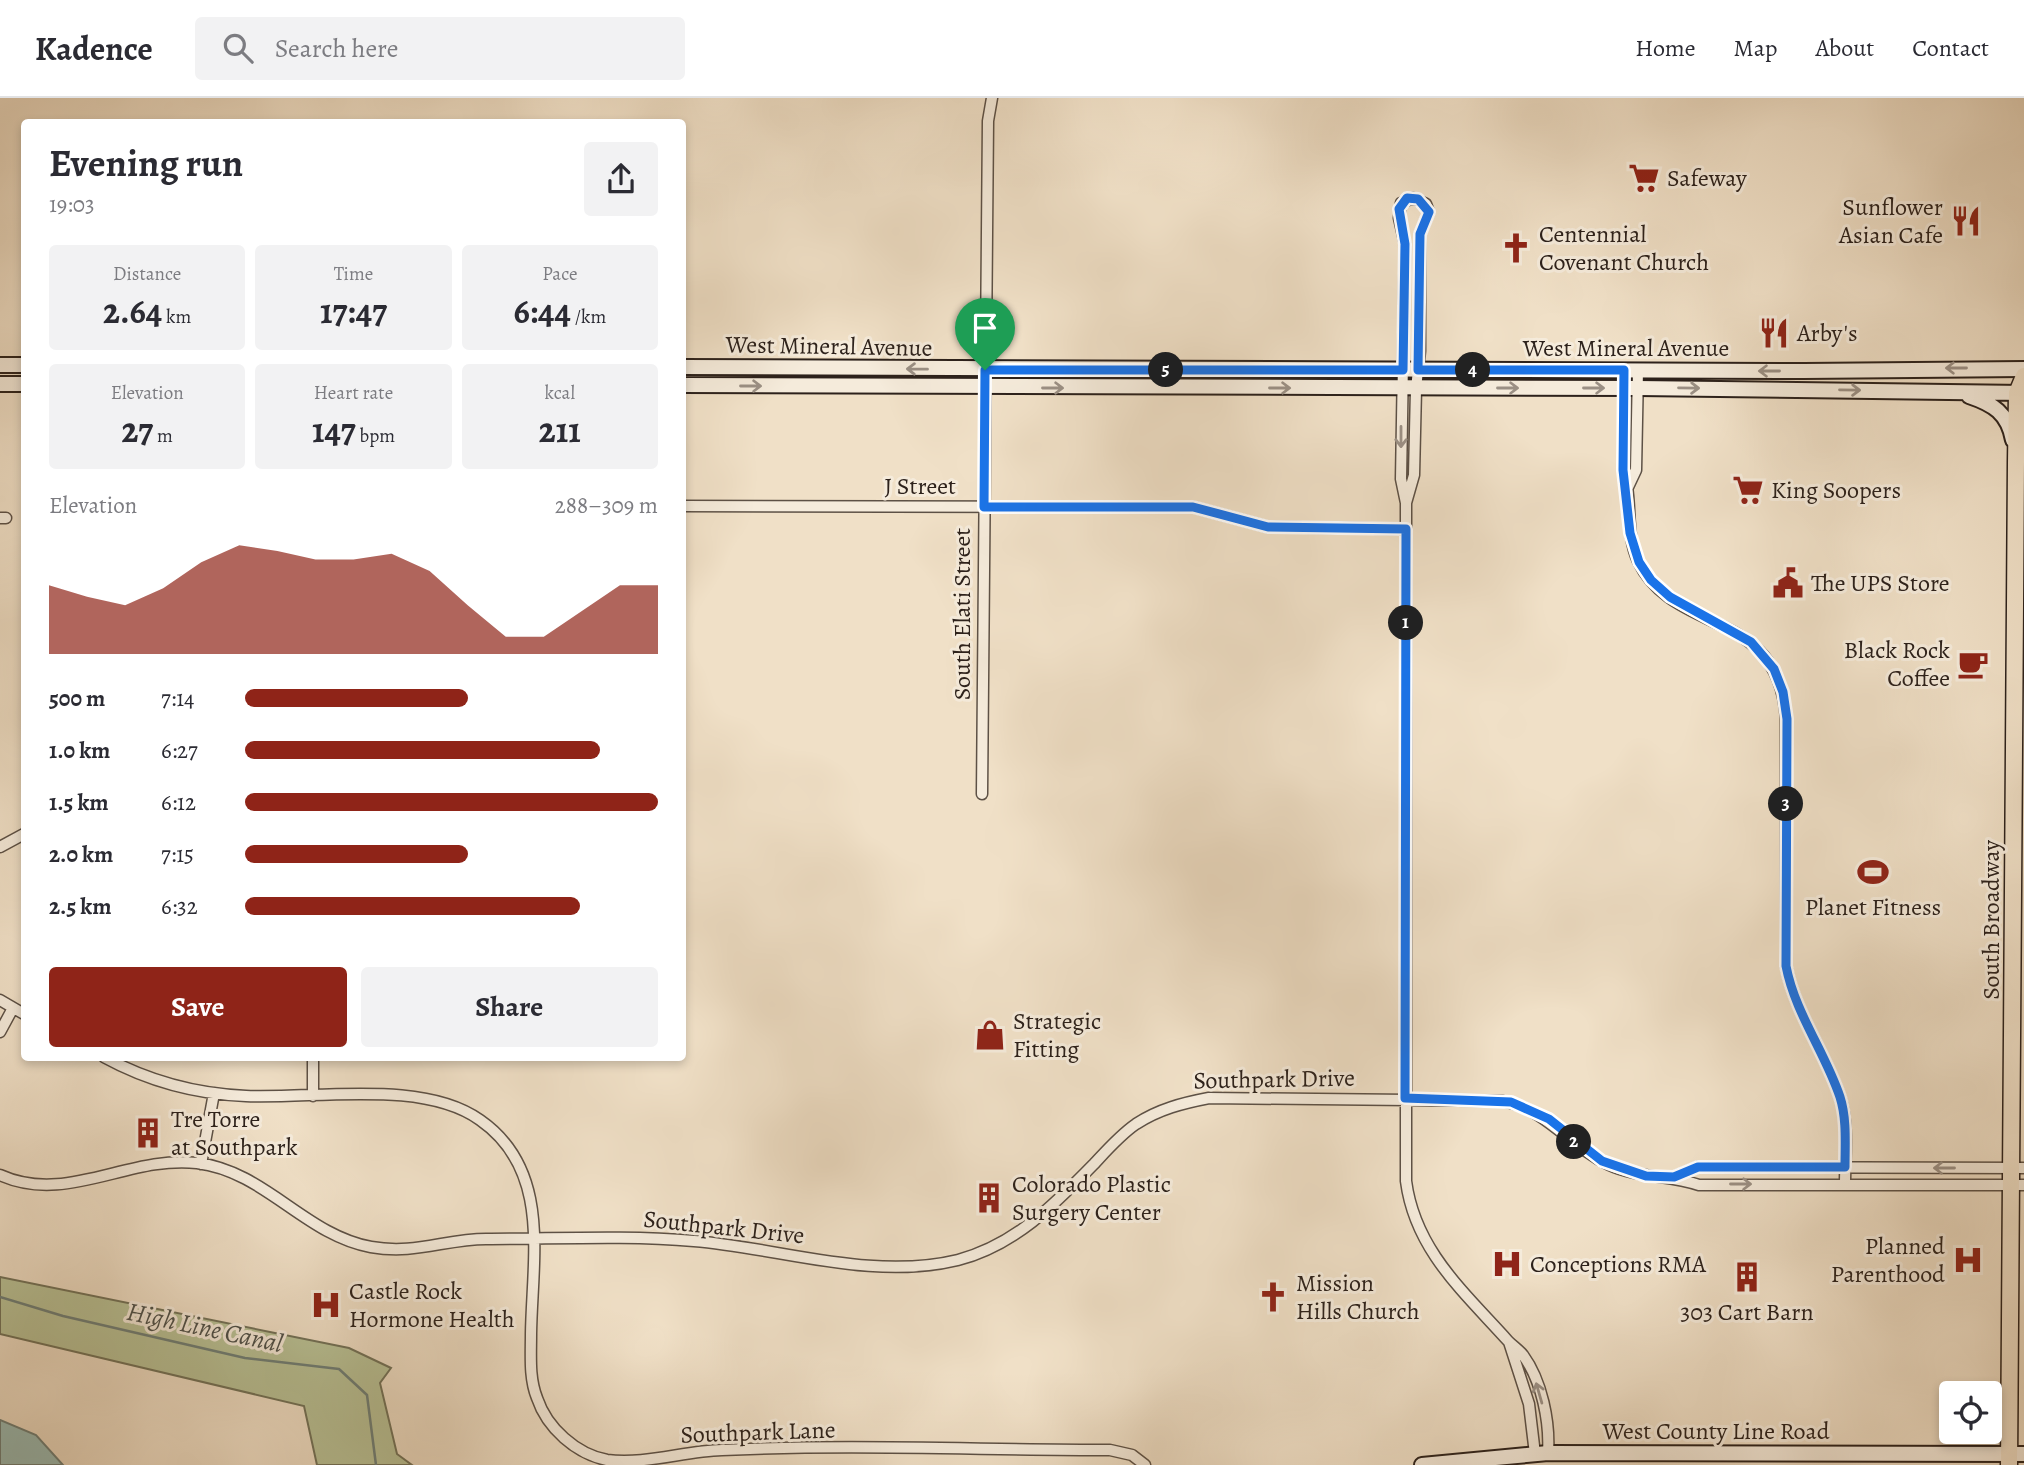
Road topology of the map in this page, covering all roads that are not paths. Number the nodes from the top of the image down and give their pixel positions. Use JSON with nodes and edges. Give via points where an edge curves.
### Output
{"nodes":[{"id":1,"x":992,"y":98,"type":"edge"},
{"id":2,"x":0,"y":365,"type":"edge"},
{"id":3,"x":21,"y":365,"type":"edge"},
{"id":4,"x":686,"y":367,"type":"edge"},
{"id":5,"x":2024,"y":369,"type":"edge"},
{"id":6,"x":985,"y":370,"type":"junction"},
{"id":7,"x":1410,"y":370,"type":"junction"},
{"id":8,"x":1631,"y":370,"type":"junction"},
{"id":9,"x":2024,"y":376,"type":"edge"},
{"id":10,"x":0,"y":384,"type":"edge"},
{"id":11,"x":21,"y":384,"type":"edge"},
{"id":12,"x":686,"y":385,"type":"edge"},
{"id":13,"x":984,"y":387,"type":"junction"},
{"id":14,"x":1631,"y":387,"type":"junction"},
{"id":15,"x":1408,"y":388,"type":"junction"},
{"id":16,"x":1958,"y":392,"type":"junction"},
{"id":17,"x":2021,"y":393,"type":"edge"},
{"id":18,"x":2016,"y":462,"type":"junction"},
{"id":19,"x":686,"y":506,"type":"edge"},
{"id":20,"x":984,"y":507,"type":"junction"},
{"id":21,"x":1406,"y":529,"type":"junction"},
{"id":22,"x":2019,"y":763,"type":"edge"},
{"id":23,"x":982,"y":794,"type":"dead end"},
{"id":24,"x":21,"y":836,"type":"edge"},
{"id":25,"x":0,"y":847,"type":"edge"},
{"id":26,"x":0,"y":1000,"type":"edge"},
{"id":27,"x":13,"y":1007,"type":"junction"},
{"id":28,"x":21,"y":1012,"type":"edge"},
{"id":29,"x":0,"y":1032,"type":"edge"},
{"id":30,"x":113,"y":1061,"type":"edge"},
{"id":31,"x":313,"y":1061,"type":"edge"},
{"id":32,"x":214,"y":1093,"type":"junction"},
{"id":33,"x":313,"y":1096,"type":"junction"},
{"id":34,"x":1405,"y":1098,"type":"junction"},
{"id":35,"x":201,"y":1164,"type":"junction"},
{"id":36,"x":1845,"y":1167,"type":"junction"},
{"id":37,"x":2018,"y":1168,"type":"edge"},
{"id":38,"x":0,"y":1175,"type":"edge"},
{"id":39,"x":1674,"y":1177,"type":"junction"},
{"id":40,"x":1845,"y":1184,"type":"junction"},
{"id":41,"x":2018,"y":1185,"type":"edge"},
{"id":42,"x":532,"y":1239,"type":"junction"},
{"id":43,"x":1541,"y":1454,"type":"junction"},
{"id":44,"x":2014,"y":1458,"type":"edge"},
{"id":45,"x":1144,"y":1465,"type":"edge"},
{"id":46,"x":1422,"y":1465,"type":"edge"}],
"edges":[{"from":1,"to":6,"type":"street","name":"South Elati Street"},
{"from":2,"to":3,"type":"main road"},
{"from":6,"to":4,"type":"main road","name":"West Mineral Avenue","one_way":true},
{"from":5,"to":8,"type":"main road","name":"West Mineral Avenue","one_way":true},
{"from":6,"to":7,"type":"main road","name":"West Mineral Avenue"},
{"from":6,"to":13,"type":"street","name":"South Elati Street"},
{"from":7,"to":7,"type":"street","via":[[1420,234],[1429,212],[1426,204],[1413,198],[1399,209],[1405,244]]},
{"from":7,"to":8,"type":"main road","name":"West Mineral Avenue"},
{"from":7,"to":15,"type":"street"},
{"from":8,"to":14,"type":"street"},
{"from":9,"to":17,"type":"main road","name":"South Broadway"},
{"from":10,"to":11,"type":"main road"},
{"from":12,"to":13,"type":"main road","name":"West Mineral Avenue","one_way":true},
{"from":13,"to":15,"type":"main road","name":"West Mineral Avenue","one_way":true},
{"from":13,"to":20,"type":"street","name":"South Elati Street"},
{"from":15,"to":14,"type":"main road","name":"West Mineral Avenue","one_way":true},
{"from":14,"to":16,"type":"main road","name":"West Mineral Avenue","one_way":true},
{"from":14,"to":36,"type":"street","via":[[1636,470],[1627,487],[1639,562],[1670,597],[1751,642],[1774,669],[1783,692],[1787,719],[1786,966],[1840,1096]]},
{"from":15,"to":21,"type":"street","via":[[1414,475],[1406,503]]},
{"from":16,"to":17,"type":"main road","name":"West Mineral Avenue"},
{"from":16,"to":18,"type":"main road","via":[[1991,404],[2003,414],[2011,429]]},
{"from":17,"to":18,"type":"main road","name":"South Broadway"},
{"from":18,"to":22,"type":"main road","name":"South Broadway"},
{"from":19,"to":20,"type":"street","name":"J Street"},
{"from":20,"to":21,"type":"street","name":"J Street","via":[[1193,507],[1268,527]]},
{"from":20,"to":23,"type":"street","name":"South Elati Street"},
{"from":21,"to":34,"type":"street"},
{"from":22,"to":37,"type":"main road","name":"South Broadway"},
{"from":24,"to":25,"type":"street"},
{"from":26,"to":27,"type":"street"},
{"from":27,"to":28,"type":"street"},
{"from":27,"to":29,"type":"street"},
{"from":30,"to":32,"type":"street","name":"Southpark Lane","via":[[160,1081]]},
{"from":31,"to":33,"type":"street"},
{"from":32,"to":33,"type":"street","name":"Southpark Lane"},
{"from":32,"to":35,"type":"street"},
{"from":33,"to":42,"type":"street","name":"Southpark Lane","via":[[421,1096],[455,1105],[482,1121],[501,1138],[524,1173],[533,1205]]},
{"from":34,"to":39,"type":"street","name":"Southpark Drive","via":[[1511,1102],[1542,1115],[1585,1152],[1610,1166],[1634,1174]]},
{"from":34,"to":42,"type":"street","name":"Southpark Drive","via":[[1228,1097],[1183,1103],[1135,1125],[1017,1234],[961,1259],[930,1266],[877,1267],[693,1241]]},
{"from":34,"to":43,"type":"street","via":[[1406,1181],[1417,1228],[1444,1272],[1526,1359],[1539,1390],[1547,1431]]},
{"from":35,"to":38,"type":"street","name":"Southpark Drive","via":[[141,1165],[70,1184],[33,1185]]},
{"from":35,"to":42,"type":"street","name":"Southpark Drive","via":[[255,1182],[323,1228],[369,1247],[421,1250],[468,1239]]},
{"from":37,"to":36,"type":"street","name":"Southpark Drive","one_way":true},
{"from":36,"to":39,"type":"street","name":"Southpark Drive","via":[[1698,1167]]},
{"from":36,"to":40,"type":"street"},
{"from":37,"to":41,"type":"main road","name":"South Broadway"},
{"from":39,"to":40,"type":"street","name":"Southpark Drive","one_way":true,"via":[[1699,1185]]},
{"from":40,"to":41,"type":"street","name":"Southpark Drive"},
{"from":41,"to":44,"type":"main road","name":"South Broadway"},
{"from":42,"to":45,"type":"street","name":"Southpark Lane","via":[[531,1366],[536,1396],[562,1436],[584,1452],[629,1462],[720,1450],[1110,1450],[1132,1455]]},
{"from":43,"to":44,"type":"main road","name":"West County Line Road"},
{"from":43,"to":46,"type":"main road","name":"West County Line Road"}]}
